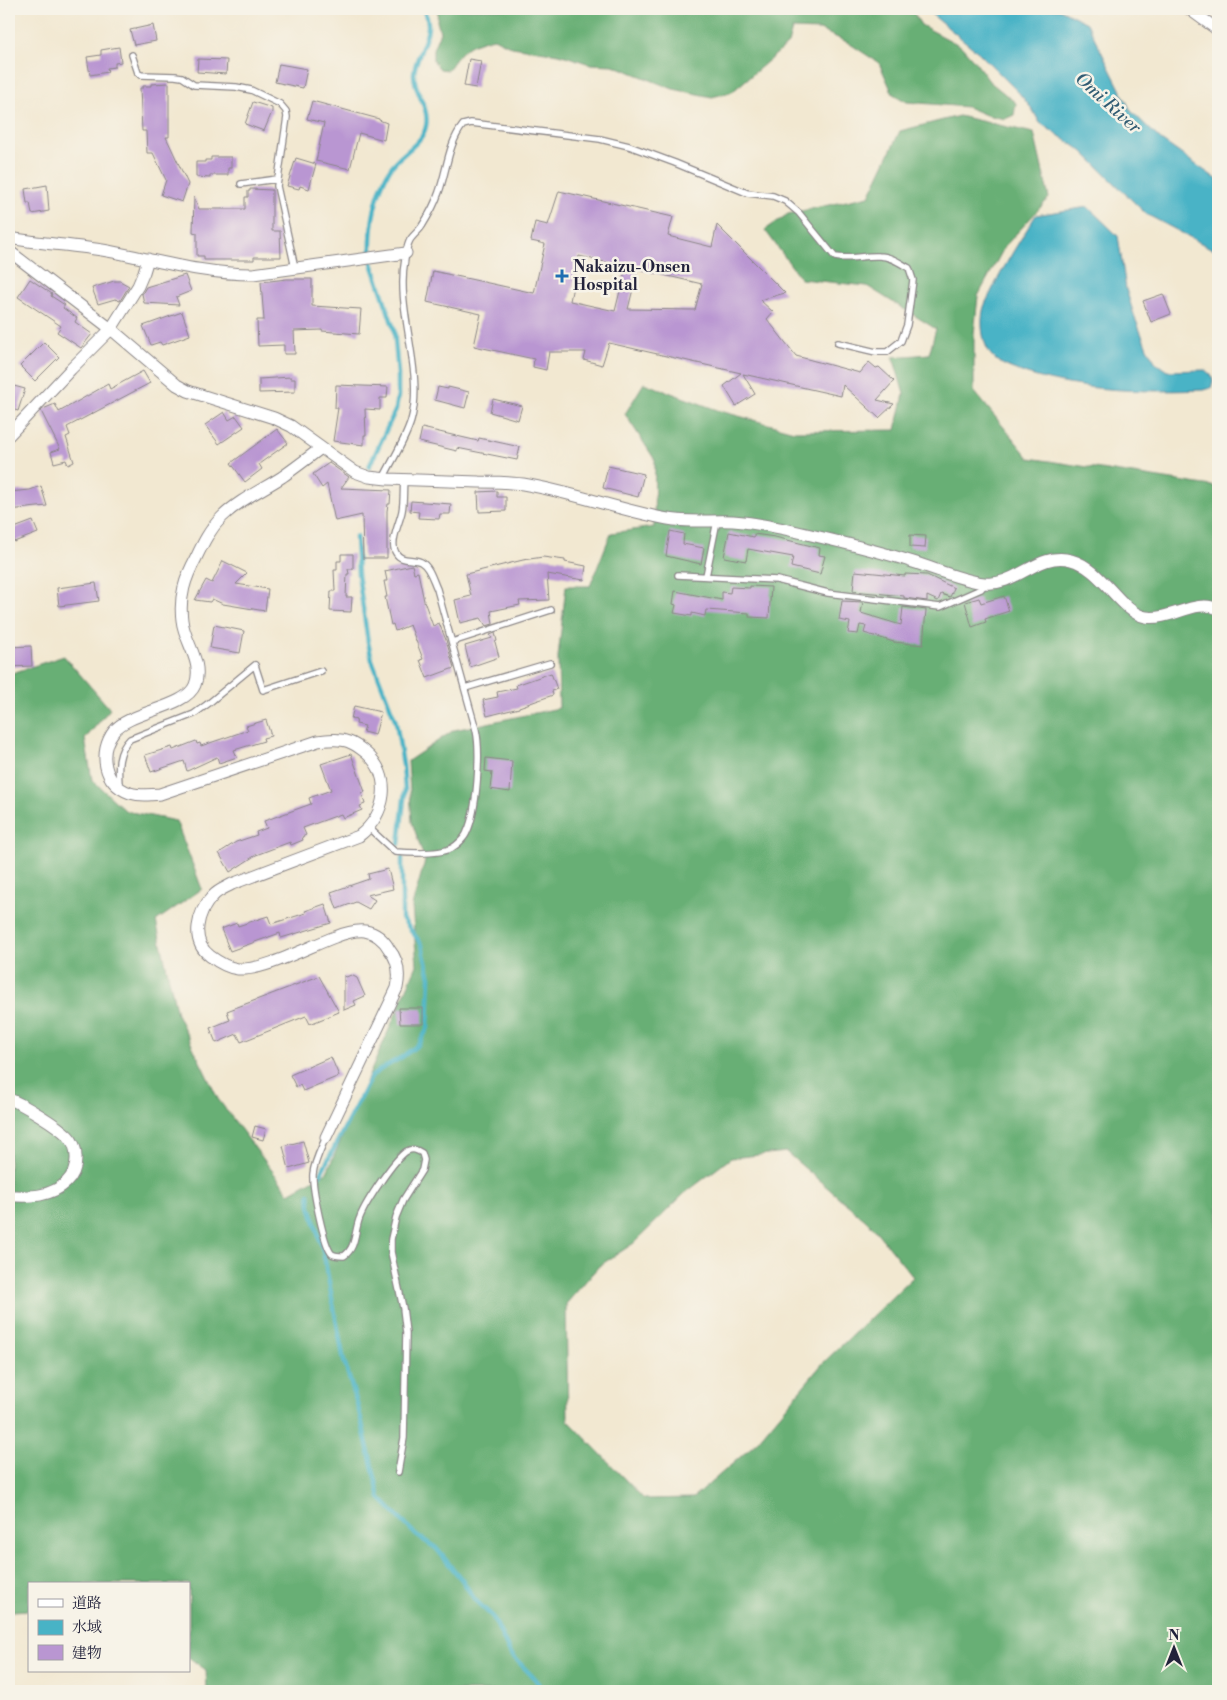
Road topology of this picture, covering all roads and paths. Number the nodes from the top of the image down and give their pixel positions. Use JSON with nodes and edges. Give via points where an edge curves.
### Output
{"nodes":[{"id":1,"x":1189,"y":9,"type":"edge"},
{"id":2,"x":1218,"y":30,"type":"edge"},
{"id":3,"x":132,"y":55,"type":"dead end"},
{"id":4,"x":277,"y":179,"type":"junction"},
{"id":5,"x":241,"y":184,"type":"dead end"},
{"id":6,"x":9,"y":238,"type":"edge"},
{"id":7,"x":9,"y":251,"type":"edge"},
{"id":8,"x":406,"y":253,"type":"junction"},
{"id":9,"x":148,"y":259,"type":"junction"},
{"id":10,"x":295,"y":268,"type":"junction"},
{"id":11,"x":111,"y":329,"type":"junction"},
{"id":12,"x":838,"y":343,"type":"dead end"},
{"id":13,"x":9,"y":436,"type":"edge"},
{"id":14,"x":322,"y":448,"type":"junction"},
{"id":15,"x":383,"y":479,"type":"junction"},
{"id":16,"x":404,"y":480,"type":"junction"},
{"id":17,"x":717,"y":521,"type":"junction"},
{"id":18,"x":678,"y":575,"type":"dead end"},
{"id":19,"x":706,"y":576,"type":"junction"},
{"id":20,"x":986,"y":584,"type":"junction"},
{"id":21,"x":1218,"y":609,"type":"edge"},
{"id":22,"x":551,"y":610,"type":"dead end"},
{"id":23,"x":452,"y":642,"type":"junction"},
{"id":24,"x":550,"y":663,"type":"dead end"},
{"id":25,"x":321,"y":671,"type":"dead end"},
{"id":26,"x":464,"y":688,"type":"junction"},
{"id":27,"x":119,"y":787,"type":"junction"},
{"id":28,"x":369,"y":828,"type":"junction"},
{"id":29,"x":9,"y":1098,"type":"edge"},
{"id":30,"x":326,"y":1137,"type":"joint"},
{"id":31,"x":9,"y":1196,"type":"edge"},
{"id":32,"x":398,"y":1472,"type":"dead end"}],
"edges":[{"from":1,"to":2,"type":"street"},
{"from":3,"to":4,"type":"lane","via":[[141,75],[175,76],[194,85],[251,90],[280,104],[286,111],[286,117]]},
{"from":4,"to":5,"type":"lane"},
{"from":4,"to":10,"type":"lane"},
{"from":6,"to":9,"type":"street","via":[[86,247]]},
{"from":7,"to":11,"type":"street"},
{"from":8,"to":10,"type":"street"},
{"from":8,"to":12,"type":"lane","via":[[410,240],[435,205],[455,136],[463,125],[471,123],[600,139],[675,162],[747,193],[774,196],[785,201],[799,213],[835,258],[881,256],[909,268],[913,280],[901,340],[887,352]]},
{"from":8,"to":15,"type":"lane","via":[[404,302],[414,403],[411,421]]},
{"from":9,"to":10,"type":"street","via":[[227,274]]},
{"from":9,"to":11,"type":"street","via":[[138,286]]},
{"from":11,"to":13,"type":"street"},
{"from":11,"to":14,"type":"street","via":[[177,385],[274,418]]},
{"from":14,"to":15,"type":"street","via":[[355,472]]},
{"from":14,"to":27,"type":"street","via":[[236,506],[208,534],[189,572],[181,603],[182,621],[196,664],[194,686],[178,700],[130,720],[115,730],[107,742],[104,761],[109,775]]},
{"from":15,"to":16,"type":"street"},
{"from":16,"to":17,"type":"street","via":[[520,484],[670,519]]},
{"from":16,"to":23,"type":"lane","via":[[395,552],[407,560],[420,562],[430,572]]},
{"from":17,"to":19,"type":"lane"},
{"from":17,"to":20,"type":"street","via":[[769,526],[813,535]]},
{"from":18,"to":19,"type":"lane"},
{"from":19,"to":20,"type":"lane","via":[[777,580],[828,593],[940,607]]},
{"from":20,"to":21,"type":"street","via":[[1010,580],[1041,563],[1058,558],[1083,565],[1144,617],[1172,615],[1202,606]]},
{"from":22,"to":23,"type":"lane"},
{"from":23,"to":26,"type":"lane"},
{"from":24,"to":26,"type":"lane"},
{"from":25,"to":27,"type":"lane","via":[[264,690],[255,665],[194,714],[130,739],[120,754]]},
{"from":26,"to":28,"type":"lane","via":[[479,744],[474,801],[467,832],[453,848],[446,850],[395,852]]},
{"from":27,"to":28,"type":"street","via":[[136,795],[160,794],[318,741],[336,739],[356,745],[378,765],[382,806]]},
{"from":28,"to":30,"type":"street","via":[[359,836],[218,891],[200,914],[197,930],[204,952],[217,962],[238,969],[260,966],[356,931],[373,934],[394,954],[399,977],[396,988]]},
{"from":29,"to":31,"type":"street","via":[[68,1136],[76,1150],[76,1164],[73,1176],[64,1186],[39,1196]]},
{"from":30,"to":32,"type":"lane","via":[[315,1164],[314,1193],[327,1246],[337,1256],[344,1256],[352,1248],[365,1205],[395,1163],[408,1150],[415,1149],[422,1153],[424,1160],[422,1170],[403,1200],[391,1239],[406,1333],[404,1438]]}]}
